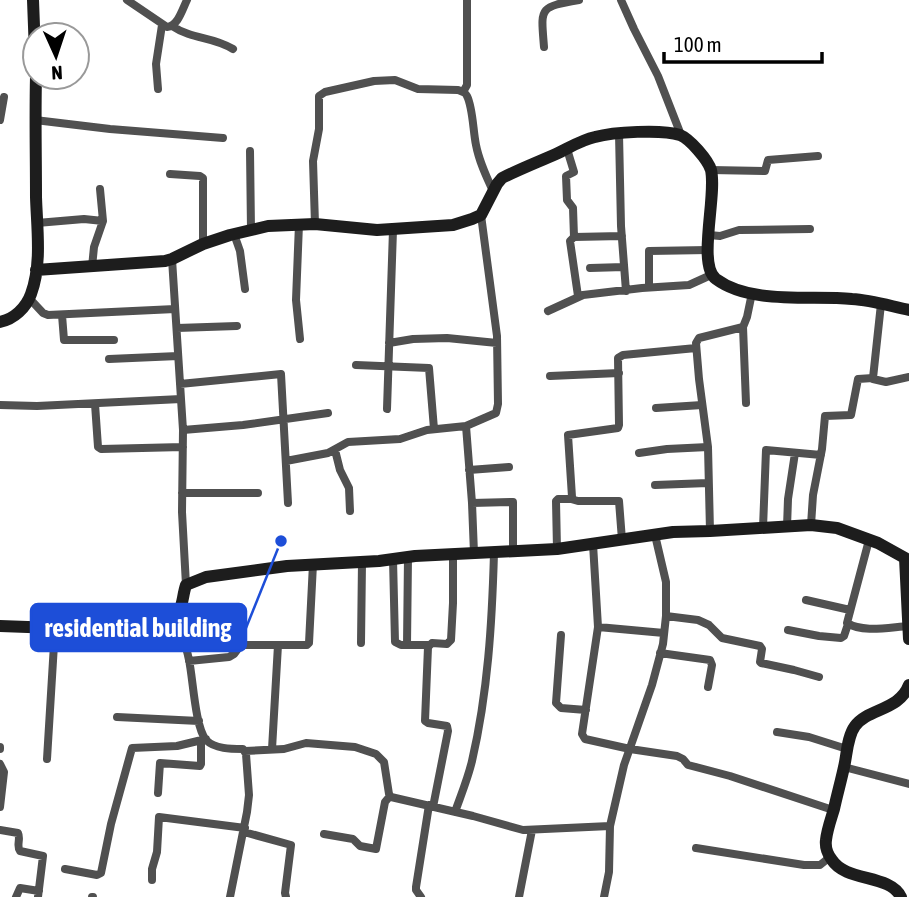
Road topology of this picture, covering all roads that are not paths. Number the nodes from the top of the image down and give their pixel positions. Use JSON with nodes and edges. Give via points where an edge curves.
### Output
{"nodes":[{"id":1,"x":33,"y":0,"type":"edge"},
{"id":2,"x":127,"y":0,"type":"edge"},
{"id":3,"x":187,"y":0,"type":"edge"},
{"id":4,"x":467,"y":0,"type":"edge"},
{"id":5,"x":579,"y":0,"type":"edge"},
{"id":6,"x":621,"y":0,"type":"edge"},
{"id":7,"x":34,"y":21,"type":"edge"},
{"id":8,"x":167,"y":26,"type":"junction"},
{"id":9,"x":544,"y":47,"type":"dead end"},
{"id":10,"x":233,"y":49,"type":"dead end"},
{"id":11,"x":158,"y":89,"type":"dead end"},
{"id":12,"x":36,"y":91,"type":"edge"},
{"id":13,"x":463,"y":92,"type":"junction"},
{"id":14,"x":4,"y":97,"type":"dead end"},
{"id":15,"x":0,"y":120,"type":"edge"},
{"id":16,"x":35,"y":120,"type":"junction"},
{"id":17,"x":619,"y":134,"type":"junction"},
{"id":18,"x":681,"y":135,"type":"junction"},
{"id":19,"x":223,"y":138,"type":"dead end"},
{"id":20,"x":567,"y":149,"type":"junction"},
{"id":21,"x":250,"y":151,"type":"dead end"},
{"id":22,"x":818,"y":156,"type":"dead end"},
{"id":23,"x":710,"y":170,"type":"junction"},
{"id":24,"x":170,"y":174,"type":"dead end"},
{"id":25,"x":100,"y":189,"type":"dead end"},
{"id":26,"x":493,"y":191,"type":"junction"},
{"id":27,"x":481,"y":215,"type":"junction"},
{"id":28,"x":103,"y":221,"type":"junction"},
{"id":29,"x":37,"y":223,"type":"junction"},
{"id":30,"x":299,"y":224,"type":"junction"},
{"id":31,"x":315,"y":224,"type":"junction"},
{"id":32,"x":810,"y":229,"type":"dead end"},
{"id":33,"x":251,"y":230,"type":"junction"},
{"id":34,"x":393,"y":230,"type":"junction"},
{"id":35,"x":234,"y":234,"type":"junction"},
{"id":36,"x":709,"y":235,"type":"junction"},
{"id":37,"x":622,"y":236,"type":"junction"},
{"id":38,"x":574,"y":237,"type":"junction"},
{"id":39,"x":203,"y":244,"type":"junction"},
{"id":40,"x":708,"y":250,"type":"junction"},
{"id":41,"x":172,"y":259,"type":"junction"},
{"id":42,"x":92,"y":267,"type":"junction"},
{"id":43,"x":624,"y":267,"type":"junction"},
{"id":44,"x":590,"y":268,"type":"dead end"},
{"id":45,"x":36,"y":270,"type":"junction"},
{"id":46,"x":711,"y":275,"type":"junction"},
{"id":47,"x":649,"y":287,"type":"junction"},
{"id":48,"x":245,"y":289,"type":"dead end"},
{"id":49,"x":625,"y":291,"type":"junction"},
{"id":50,"x":752,"y":293,"type":"junction"},
{"id":51,"x":578,"y":296,"type":"junction"},
{"id":52,"x":29,"y":298,"type":"junction"},
{"id":53,"x":881,"y":304,"type":"junction"},
{"id":54,"x":175,"y":309,"type":"junction"},
{"id":55,"x":909,"y":310,"type":"edge"},
{"id":56,"x":548,"y":312,"type":"dead end"},
{"id":57,"x":62,"y":314,"type":"junction"},
{"id":58,"x":0,"y":322,"type":"edge"},
{"id":59,"x":237,"y":326,"type":"dead end"},
{"id":60,"x":743,"y":327,"type":"junction"},
{"id":61,"x":177,"y":328,"type":"junction"},
{"id":62,"x":300,"y":339,"type":"dead end"},
{"id":63,"x":114,"y":340,"type":"dead end"},
{"id":64,"x":389,"y":342,"type":"junction"},
{"id":65,"x":497,"y":343,"type":"junction"},
{"id":66,"x":696,"y":348,"type":"junction"},
{"id":67,"x":178,"y":356,"type":"junction"},
{"id":68,"x":109,"y":359,"type":"dead end"},
{"id":69,"x":356,"y":365,"type":"dead end"},
{"id":70,"x":388,"y":366,"type":"junction"},
{"id":71,"x":619,"y":373,"type":"junction"},
{"id":72,"x":550,"y":376,"type":"dead end"},
{"id":73,"x":909,"y":377,"type":"edge"},
{"id":74,"x":873,"y":379,"type":"junction"},
{"id":75,"x":180,"y":384,"type":"junction"},
{"id":76,"x":181,"y":399,"type":"junction"},
{"id":77,"x":746,"y":403,"type":"dead end"},
{"id":78,"x":95,"y":404,"type":"junction"},
{"id":79,"x":0,"y":405,"type":"edge"},
{"id":80,"x":702,"y":405,"type":"junction"},
{"id":81,"x":656,"y":408,"type":"dead end"},
{"id":82,"x":387,"y":409,"type":"dead end"},
{"id":83,"x":328,"y":413,"type":"dead end"},
{"id":84,"x":284,"y":419,"type":"junction"},
{"id":85,"x":466,"y":426,"type":"junction"},
{"id":86,"x":433,"y":429,"type":"junction"},
{"id":87,"x":183,"y":430,"type":"junction"},
{"id":88,"x":183,"y":447,"type":"junction"},
{"id":89,"x":708,"y":447,"type":"junction"},
{"id":90,"x":335,"y":450,"type":"junction"},
{"id":91,"x":639,"y":453,"type":"dead end"},
{"id":92,"x":795,"y":453,"type":"junction"},
{"id":93,"x":821,"y":455,"type":"junction"},
{"id":94,"x":286,"y":461,"type":"junction"},
{"id":95,"x":509,"y":467,"type":"dead end"},
{"id":96,"x":469,"y":470,"type":"junction"},
{"id":97,"x":708,"y":484,"type":"junction"},
{"id":98,"x":655,"y":485,"type":"dead end"},
{"id":99,"x":182,"y":493,"type":"junction"},
{"id":100,"x":258,"y":493,"type":"dead end"},
{"id":101,"x":571,"y":499,"type":"junction"},
{"id":102,"x":288,"y":503,"type":"dead end"},
{"id":103,"x":472,"y":503,"type":"junction"},
{"id":104,"x":350,"y":511,"type":"dead end"},
{"id":105,"x":811,"y":525,"type":"junction"},
{"id":106,"x":788,"y":527,"type":"junction"},
{"id":107,"x":762,"y":528,"type":"junction"},
{"id":108,"x":710,"y":531,"type":"junction"},
{"id":109,"x":655,"y":535,"type":"junction"},
{"id":110,"x":622,"y":540,"type":"junction"},
{"id":111,"x":869,"y":540,"type":"junction"},
{"id":112,"x":593,"y":544,"type":"junction"},
{"id":113,"x":557,"y":549,"type":"junction"},
{"id":114,"x":513,"y":552,"type":"junction"},
{"id":115,"x":474,"y":553,"type":"junction"},
{"id":116,"x":494,"y":553,"type":"junction"},
{"id":117,"x":453,"y":554,"type":"junction"},
{"id":118,"x":408,"y":557,"type":"junction"},
{"id":119,"x":907,"y":558,"type":"edge"},
{"id":120,"x":393,"y":559,"type":"junction"},
{"id":121,"x":362,"y":562,"type":"junction"},
{"id":122,"x":313,"y":564,"type":"junction"},
{"id":123,"x":186,"y":585,"type":"junction"},
{"id":124,"x":806,"y":600,"type":"dead end"},
{"id":125,"x":850,"y":610,"type":"junction"},
{"id":126,"x":666,"y":616,"type":"junction"},
{"id":127,"x":177,"y":618,"type":"junction"},
{"id":128,"x":848,"y":624,"type":"junction"},
{"id":129,"x":0,"y":626,"type":"edge"},
{"id":130,"x":909,"y":626,"type":"edge"},
{"id":131,"x":598,"y":627,"type":"junction"},
{"id":132,"x":55,"y":628,"type":"junction"},
{"id":133,"x":789,"y":630,"type":"dead end"},
{"id":134,"x":664,"y":633,"type":"junction"},
{"id":135,"x":561,"y":635,"type":"dead end"},
{"id":136,"x":909,"y":639,"type":"edge"},
{"id":137,"x":361,"y":643,"type":"dead end"},
{"id":138,"x":278,"y":645,"type":"junction"},
{"id":139,"x":407,"y":645,"type":"junction"},
{"id":140,"x":428,"y":645,"type":"junction"},
{"id":141,"x":660,"y":653,"type":"junction"},
{"id":142,"x":189,"y":661,"type":"junction"},
{"id":143,"x":818,"y":677,"type":"dead end"},
{"id":144,"x":909,"y":685,"type":"edge"},
{"id":145,"x":708,"y":687,"type":"dead end"},
{"id":146,"x":586,"y":710,"type":"junction"},
{"id":147,"x":117,"y":717,"type":"dead end"},
{"id":148,"x":199,"y":721,"type":"junction"},
{"id":149,"x":777,"y":732,"type":"dead end"},
{"id":150,"x":203,"y":739,"type":"junction"},
{"id":151,"x":272,"y":749,"type":"junction"},
{"id":152,"x":630,"y":749,"type":"junction"},
{"id":153,"x":847,"y":749,"type":"junction"},
{"id":154,"x":245,"y":751,"type":"junction"},
{"id":155,"x":47,"y":760,"type":"dead end"},
{"id":156,"x":0,"y":764,"type":"edge"},
{"id":157,"x":844,"y":767,"type":"junction"},
{"id":158,"x":909,"y":784,"type":"edge"},
{"id":159,"x":158,"y":793,"type":"dead end"},
{"id":160,"x":390,"y":796,"type":"junction"},
{"id":161,"x":431,"y":806,"type":"junction"},
{"id":162,"x":0,"y":807,"type":"edge"},
{"id":163,"x":834,"y":810,"type":"junction"},
{"id":164,"x":455,"y":812,"type":"junction"},
{"id":165,"x":610,"y":826,"type":"junction"},
{"id":166,"x":0,"y":830,"type":"edge"},
{"id":167,"x":245,"y":830,"type":"junction"},
{"id":168,"x":532,"y":830,"type":"junction"},
{"id":169,"x":324,"y":834,"type":"dead end"},
{"id":170,"x":696,"y":848,"type":"dead end"},
{"id":171,"x":830,"y":857,"type":"junction"},
{"id":172,"x":65,"y":869,"type":"dead end"},
{"id":173,"x":152,"y":880,"type":"dead end"},
{"id":174,"x":38,"y":894,"type":"edge"},
{"id":175,"x":16,"y":897,"type":"edge"},
{"id":176,"x":230,"y":897,"type":"edge"},
{"id":177,"x":286,"y":897,"type":"edge"},
{"id":178,"x":421,"y":897,"type":"edge"},
{"id":179,"x":519,"y":897,"type":"edge"},
{"id":180,"x":604,"y":897,"type":"edge"},
{"id":181,"x":901,"y":897,"type":"edge"}],
"edges":[{"from":1,"to":7,"type":"street"},
{"from":2,"to":8,"type":"street"},
{"from":3,"to":8,"type":"street","via":[[176,23]]},
{"from":4,"to":13,"type":"street","via":[[467,85]]},
{"from":5,"to":9,"type":"street","via":[[543,11]]},
{"from":6,"to":18,"type":"street"},
{"from":8,"to":10,"type":"street"},
{"from":8,"to":11,"type":"street","via":[[156,64]]},
{"from":12,"to":16,"type":"street"},
{"from":13,"to":26,"type":"street","via":[[476,148]]},
{"from":13,"to":31,"type":"street","via":[[418,89],[395,80],[321,94],[313,156]]},
{"from":14,"to":15,"type":"street"},
{"from":16,"to":19,"type":"street"},
{"from":16,"to":29,"type":"street"},
{"from":17,"to":18,"type":"street"},
{"from":17,"to":20,"type":"street","via":[[593,137]]},
{"from":17,"to":37,"type":"street"},
{"from":18,"to":23,"type":"street"},
{"from":20,"to":26,"type":"street","via":[[502,178]]},
{"from":20,"to":38,"type":"street","via":[[575,172],[566,176]]},
{"from":21,"to":33,"type":"street"},
{"from":22,"to":23,"type":"street","via":[[767,160],[765,172]]},
{"from":23,"to":36,"type":"street"},
{"from":24,"to":39,"type":"street","via":[[203,178]]},
{"from":25,"to":28,"type":"street"},
{"from":26,"to":27,"type":"street"},
{"from":27,"to":34,"type":"street","via":[[453,225]]},
{"from":27,"to":65,"type":"street"},
{"from":28,"to":29,"type":"street"},
{"from":28,"to":42,"type":"street"},
{"from":29,"to":45,"type":"street"},
{"from":30,"to":31,"type":"street"},
{"from":30,"to":33,"type":"street"},
{"from":30,"to":62,"type":"street","via":[[296,300]]},
{"from":31,"to":34,"type":"street"},
{"from":32,"to":36,"type":"street"},
{"from":33,"to":35,"type":"street"},
{"from":34,"to":64,"type":"street"},
{"from":35,"to":39,"type":"street"},
{"from":35,"to":48,"type":"street"},
{"from":36,"to":40,"type":"street"},
{"from":37,"to":38,"type":"street"},
{"from":37,"to":43,"type":"street"},
{"from":38,"to":51,"type":"street","via":[[570,241]]},
{"from":39,"to":41,"type":"street"},
{"from":40,"to":46,"type":"street"},
{"from":40,"to":47,"type":"street","via":[[649,251]]},
{"from":41,"to":42,"type":"street"},
{"from":41,"to":54,"type":"street"},
{"from":42,"to":45,"type":"street"},
{"from":43,"to":44,"type":"street"},
{"from":43,"to":49,"type":"street"},
{"from":45,"to":52,"type":"street"},
{"from":46,"to":47,"type":"street","via":[[689,285]]},
{"from":46,"to":50,"type":"street"},
{"from":47,"to":49,"type":"street"},
{"from":49,"to":51,"type":"street"},
{"from":50,"to":53,"type":"street"},
{"from":50,"to":60,"type":"street"},
{"from":51,"to":56,"type":"street"},
{"from":52,"to":57,"type":"street","via":[[45,315]]},
{"from":52,"to":58,"type":"street","via":[[12,318]]},
{"from":53,"to":55,"type":"street"},
{"from":53,"to":74,"type":"street"},
{"from":54,"to":57,"type":"street"},
{"from":54,"to":61,"type":"street"},
{"from":57,"to":63,"type":"street","via":[[64,340]]},
{"from":59,"to":61,"type":"street"},
{"from":60,"to":66,"type":"street","via":[[699,338]]},
{"from":60,"to":77,"type":"street"},
{"from":61,"to":67,"type":"street"},
{"from":64,"to":65,"type":"street","via":[[446,338]]},
{"from":64,"to":70,"type":"street"},
{"from":65,"to":85,"type":"street","via":[[497,412]]},
{"from":66,"to":71,"type":"street","via":[[620,356]]},
{"from":66,"to":80,"type":"street"},
{"from":67,"to":68,"type":"street"},
{"from":67,"to":75,"type":"street"},
{"from":69,"to":70,"type":"street"},
{"from":70,"to":82,"type":"street"},
{"from":70,"to":86,"type":"street","via":[[429,368]]},
{"from":71,"to":72,"type":"street"},
{"from":71,"to":101,"type":"street","via":[[618,428],[568,435]]},
{"from":73,"to":74,"type":"street","via":[[886,382]]},
{"from":74,"to":93,"type":"street","via":[[858,379],[852,415],[825,416]]},
{"from":75,"to":76,"type":"street"},
{"from":75,"to":84,"type":"street","via":[[281,374]]},
{"from":76,"to":78,"type":"street"},
{"from":76,"to":87,"type":"street"},
{"from":78,"to":79,"type":"street"},
{"from":78,"to":88,"type":"street","via":[[100,449]]},
{"from":80,"to":81,"type":"street"},
{"from":80,"to":89,"type":"street"},
{"from":83,"to":84,"type":"street"},
{"from":84,"to":87,"type":"street"},
{"from":84,"to":94,"type":"street"},
{"from":85,"to":86,"type":"street"},
{"from":85,"to":96,"type":"street"},
{"from":86,"to":90,"type":"street","via":[[400,439],[348,442]]},
{"from":87,"to":88,"type":"street"},
{"from":88,"to":99,"type":"street"},
{"from":89,"to":91,"type":"street"},
{"from":89,"to":97,"type":"street"},
{"from":90,"to":94,"type":"street"},
{"from":90,"to":104,"type":"street","via":[[349,488]]},
{"from":92,"to":93,"type":"street"},
{"from":92,"to":106,"type":"street"},
{"from":92,"to":107,"type":"street","via":[[765,451]]},
{"from":93,"to":105,"type":"street"},
{"from":94,"to":102,"type":"street"},
{"from":95,"to":96,"type":"street"},
{"from":96,"to":103,"type":"street"},
{"from":97,"to":98,"type":"street"},
{"from":97,"to":108,"type":"street"},
{"from":99,"to":100,"type":"street"},
{"from":99,"to":123,"type":"street"},
{"from":101,"to":110,"type":"street","via":[[619,501]]},
{"from":101,"to":113,"type":"street","via":[[556,501]]},
{"from":103,"to":114,"type":"street","via":[[513,502]]},
{"from":103,"to":115,"type":"street"},
{"from":105,"to":106,"type":"street"},
{"from":105,"to":111,"type":"street","via":[[837,528]]},
{"from":106,"to":107,"type":"street"},
{"from":107,"to":108,"type":"street"},
{"from":108,"to":109,"type":"street"},
{"from":109,"to":110,"type":"street"},
{"from":109,"to":126,"type":"street","via":[[666,583]]},
{"from":110,"to":112,"type":"street"},
{"from":111,"to":119,"type":"street"},
{"from":111,"to":125,"type":"street"},
{"from":112,"to":113,"type":"street"},
{"from":112,"to":131,"type":"street"},
{"from":113,"to":114,"type":"street"},
{"from":114,"to":116,"type":"street"},
{"from":115,"to":116,"type":"street"},
{"from":115,"to":117,"type":"street"},
{"from":116,"to":164,"type":"street","via":[[485,697],[472,763]]},
{"from":117,"to":118,"type":"street"},
{"from":117,"to":140,"type":"street","via":[[451,640]]},
{"from":118,"to":120,"type":"street"},
{"from":118,"to":139,"type":"street"},
{"from":119,"to":130,"type":"street"},
{"from":120,"to":121,"type":"street"},
{"from":120,"to":139,"type":"street","via":[[395,639],[397,644]]},
{"from":121,"to":122,"type":"street"},
{"from":121,"to":137,"type":"street"},
{"from":122,"to":123,"type":"street","via":[[206,577]]},
{"from":122,"to":138,"type":"street","via":[[309,643]]},
{"from":123,"to":127,"type":"street"},
{"from":124,"to":125,"type":"street"},
{"from":125,"to":128,"type":"street"},
{"from":126,"to":134,"type":"street"},
{"from":126,"to":143,"type":"street","via":[[704,622],[722,638],[762,647],[761,663]]},
{"from":127,"to":132,"type":"street"},
{"from":127,"to":142,"type":"street"},
{"from":128,"to":130,"type":"street"},
{"from":128,"to":133,"type":"street","via":[[841,638]]},
{"from":129,"to":132,"type":"street"},
{"from":130,"to":136,"type":"street"},
{"from":131,"to":134,"type":"street"},
{"from":131,"to":146,"type":"street"},
{"from":132,"to":155,"type":"street"},
{"from":134,"to":141,"type":"street"},
{"from":135,"to":146,"type":"street","via":[[556,703],[561,708]]},
{"from":138,"to":142,"type":"street","via":[[244,645],[229,657]]},
{"from":138,"to":151,"type":"street"},
{"from":139,"to":140,"type":"street"},
{"from":140,"to":161,"type":"street","via":[[425,721],[447,726],[448,731]]},
{"from":141,"to":145,"type":"street","via":[[710,660]]},
{"from":141,"to":152,"type":"street"},
{"from":142,"to":148,"type":"street"},
{"from":144,"to":153,"type":"street","via":[[894,703],[855,726]]},
{"from":146,"to":152,"type":"street","via":[[585,739]]},
{"from":147,"to":148,"type":"street"},
{"from":148,"to":150,"type":"street"},
{"from":149,"to":153,"type":"street"},
{"from":150,"to":154,"type":"street"},
{"from":150,"to":159,"type":"street","via":[[200,766],[160,763]]},
{"from":150,"to":172,"type":"street","via":[[177,746],[132,748],[101,873]]},
{"from":151,"to":154,"type":"street"},
{"from":151,"to":160,"type":"street","via":[[306,743],[355,747],[376,754],[384,762]]},
{"from":152,"to":163,"type":"street","via":[[677,756],[688,765]]},
{"from":152,"to":165,"type":"street"},
{"from":153,"to":157,"type":"street"},
{"from":154,"to":167,"type":"street"},
{"from":156,"to":162,"type":"street","via":[[4,772]]},
{"from":157,"to":158,"type":"street"},
{"from":157,"to":163,"type":"street"},
{"from":160,"to":161,"type":"street"},
{"from":160,"to":169,"type":"street","via":[[376,849]]},
{"from":161,"to":164,"type":"street"},
{"from":161,"to":178,"type":"street","via":[[416,887]]},
{"from":163,"to":171,"type":"street","via":[[826,842]]},
{"from":164,"to":168,"type":"street"},
{"from":165,"to":168,"type":"street"},
{"from":165,"to":180,"type":"street"},
{"from":166,"to":174,"type":"street","via":[[18,833],[20,851],[43,856]]},
{"from":167,"to":173,"type":"street","via":[[159,817]]},
{"from":167,"to":176,"type":"street"},
{"from":167,"to":177,"type":"street","via":[[291,845]]},
{"from":168,"to":179,"type":"street"},
{"from":170,"to":171,"type":"street","via":[[804,865],[820,865]]},
{"from":171,"to":181,"type":"street","via":[[841,869],[893,887]]},
{"from":174,"to":175,"type":"street","via":[[20,888]]}]}
